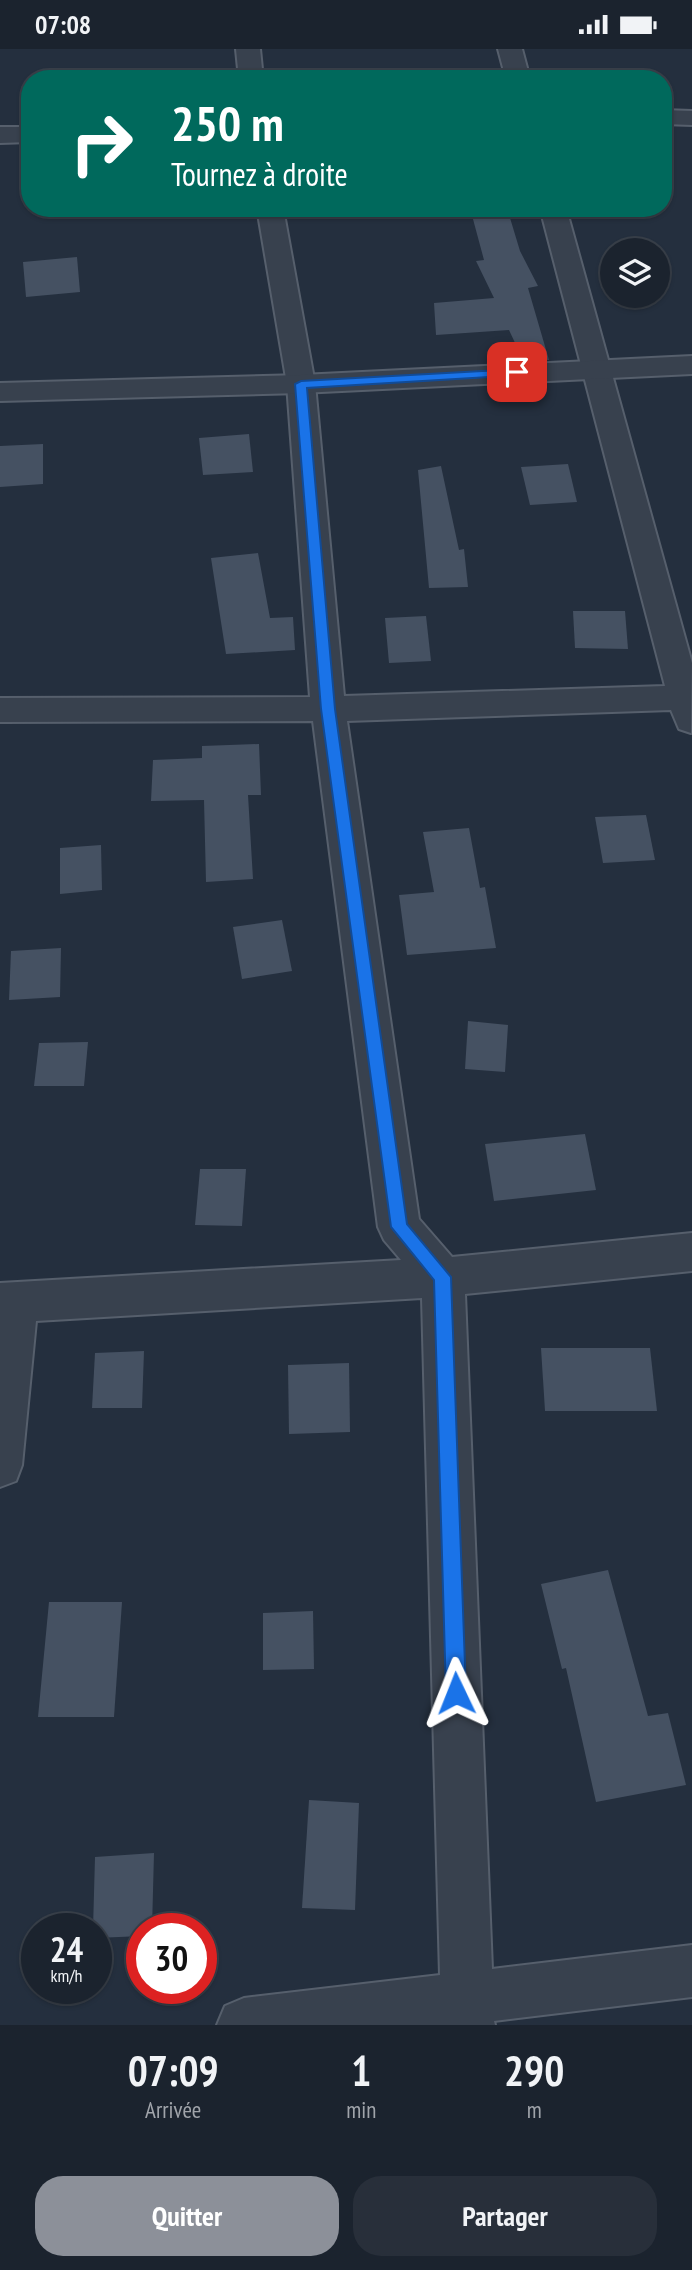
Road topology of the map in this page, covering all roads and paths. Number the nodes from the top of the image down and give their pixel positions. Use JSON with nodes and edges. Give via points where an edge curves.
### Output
{"nodes":[{"id":1,"x":248,"y":49,"type":"edge"},
{"id":2,"x":510,"y":49,"type":"edge"},
{"id":3,"x":250,"y":70,"type":"edge"},
{"id":4,"x":516,"y":70,"type":"edge"},
{"id":5,"x":672,"y":117,"type":"edge"},
{"id":6,"x":692,"y":118,"type":"edge"},
{"id":7,"x":21,"y":134,"type":"edge"},
{"id":8,"x":0,"y":135,"type":"edge"},
{"id":9,"x":272,"y":217,"type":"edge"},
{"id":10,"x":556,"y":217,"type":"edge"},
{"id":11,"x":692,"y":365,"type":"edge"},
{"id":12,"x":598,"y":368,"type":"junction"},
{"id":13,"x":301,"y":384,"type":"junction"},
{"id":14,"x":0,"y":392,"type":"edge"},
{"id":15,"x":690,"y":705,"type":"edge"},
{"id":16,"x":328,"y":709,"type":"junction"},
{"id":17,"x":0,"y":710,"type":"edge"},
{"id":18,"x":692,"y":1252,"type":"edge"},
{"id":19,"x":443,"y":1277,"type":"junction"},
{"id":20,"x":8,"y":1303,"type":"edge"},
{"id":21,"x":0,"y":1465,"type":"edge"},
{"id":22,"x":692,"y":1971,"type":"edge"},
{"id":23,"x":467,"y":2012,"type":"edge"},
{"id":24,"x":244,"y":2025,"type":"edge"}],
"edges":[{"from":1,"to":3,"type":"street"},
{"from":2,"to":4,"type":"street"},
{"from":5,"to":6,"type":"street"},
{"from":7,"to":8,"type":"street"},
{"from":9,"to":13,"type":"street"},
{"from":10,"to":12,"type":"street"},
{"from":11,"to":12,"type":"street"},
{"from":12,"to":13,"type":"street"},
{"from":12,"to":15,"type":"street"},
{"from":13,"to":14,"type":"street"},
{"from":13,"to":16,"type":"street"},
{"from":15,"to":16,"type":"street"},
{"from":16,"to":17,"type":"street"},
{"from":16,"to":19,"type":"street","via":[[399,1227]]},
{"from":18,"to":19,"type":"street"},
{"from":19,"to":20,"type":"street"},
{"from":19,"to":23,"type":"street"},
{"from":20,"to":21,"type":"street"},
{"from":22,"to":23,"type":"street"},
{"from":23,"to":24,"type":"street"}]}
